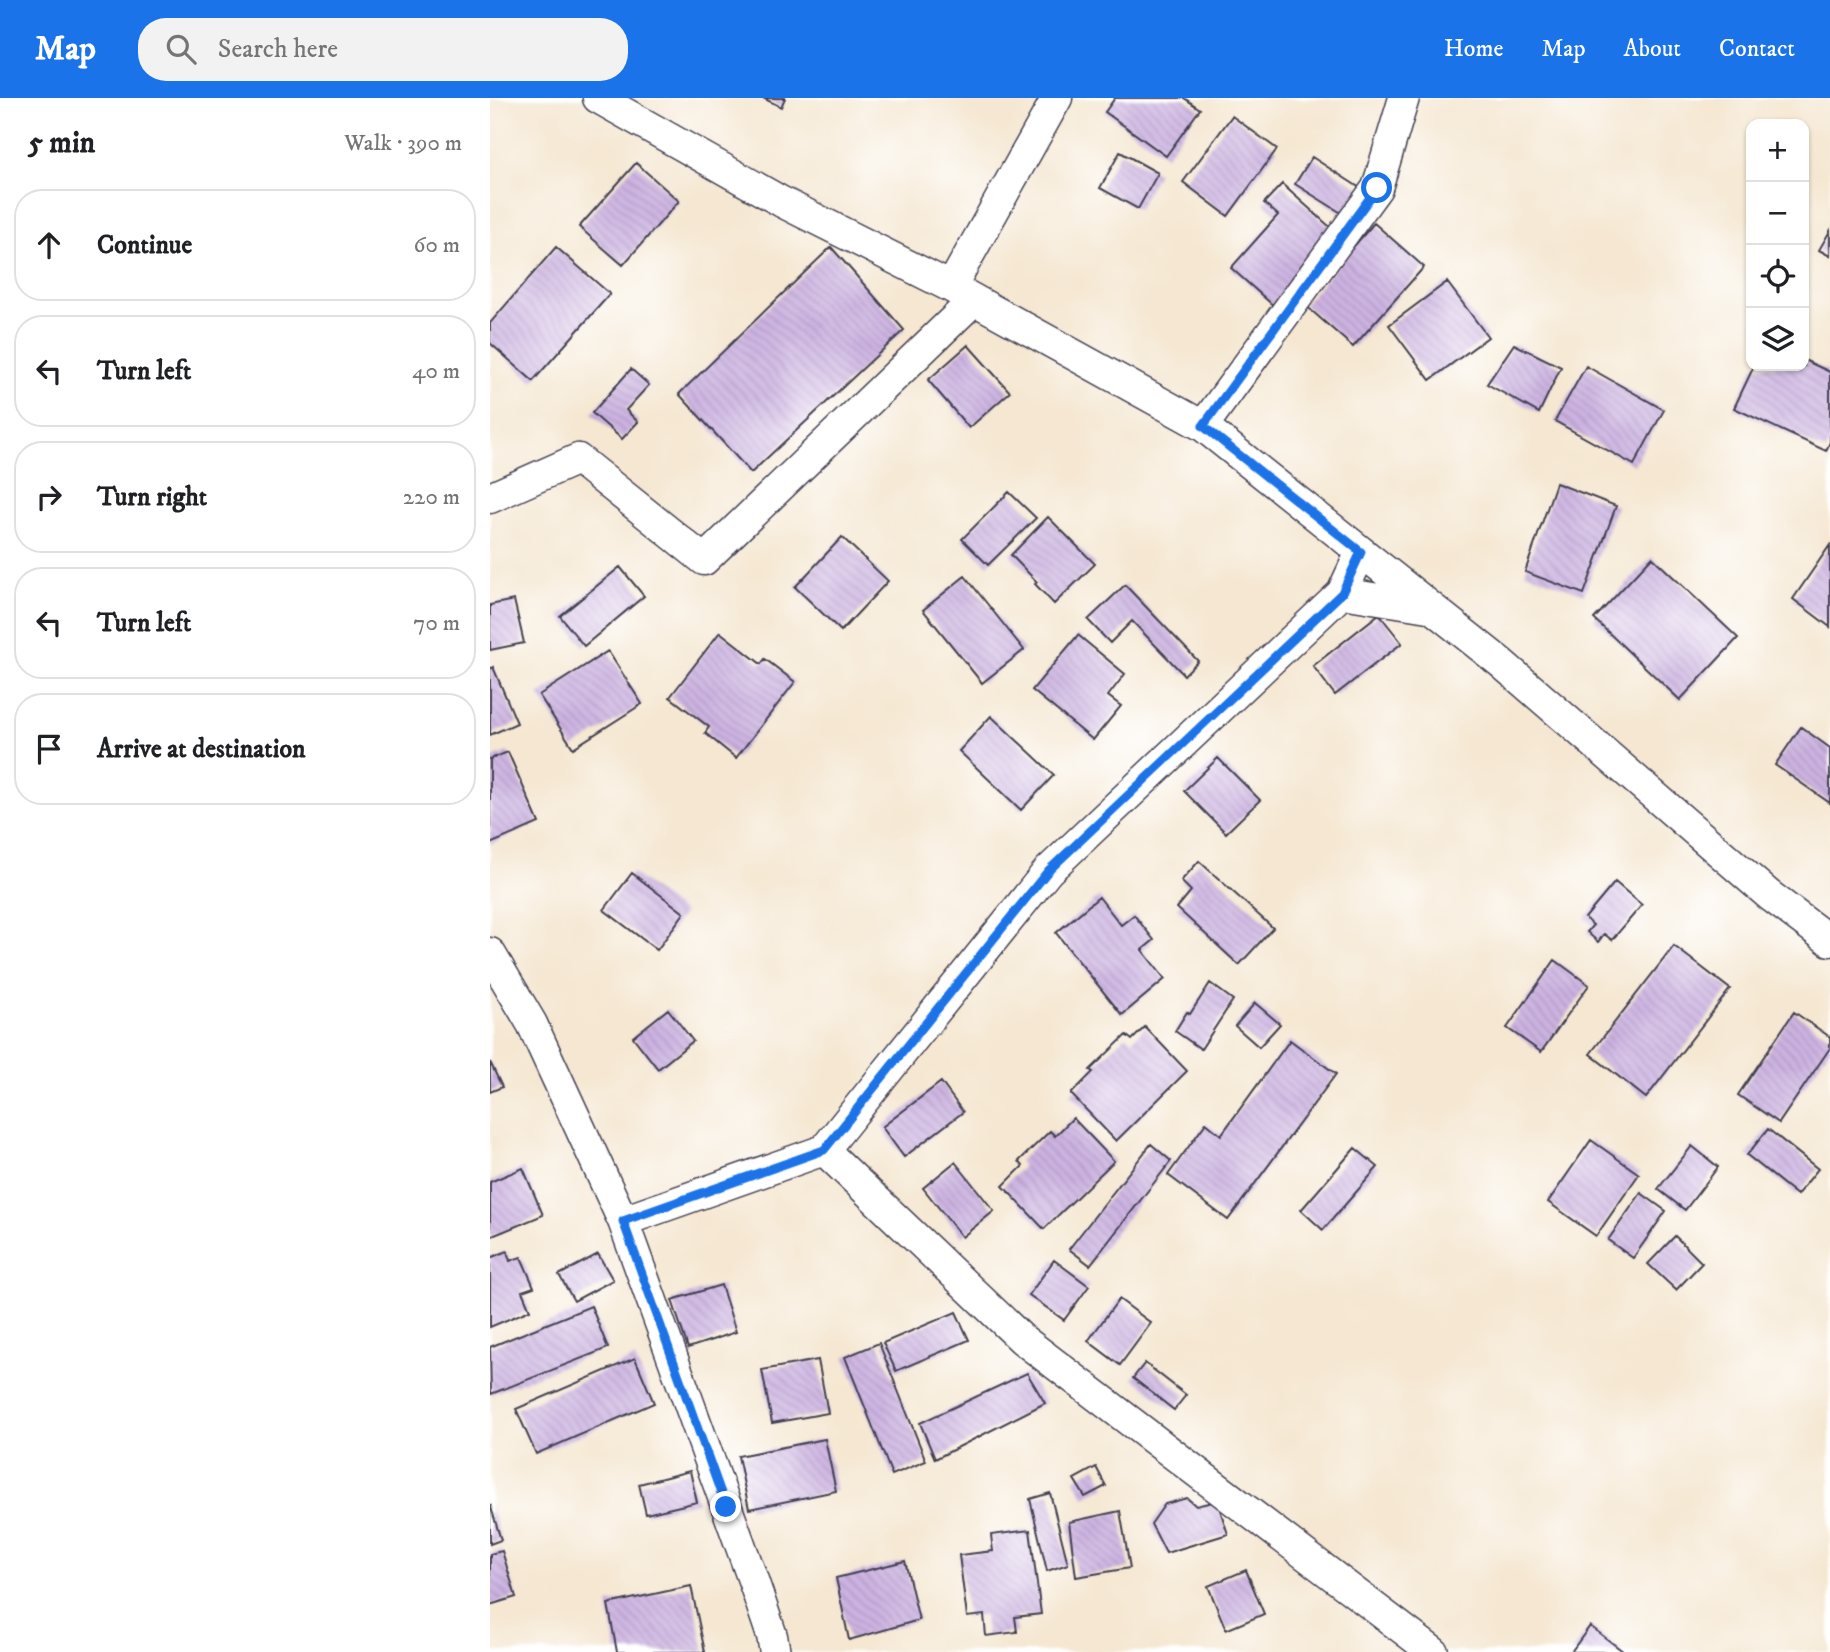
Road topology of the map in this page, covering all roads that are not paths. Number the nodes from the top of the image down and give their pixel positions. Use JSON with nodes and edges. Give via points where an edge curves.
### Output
{"nodes":[{"id":1,"x":598,"y":98,"type":"edge"},
{"id":2,"x":1057,"y":98,"type":"edge"},
{"id":3,"x":1404,"y":98,"type":"edge"},
{"id":4,"x":963,"y":294,"type":"junction"},
{"id":5,"x":1203,"y":426,"type":"junction"},
{"id":6,"x":490,"y":498,"type":"edge"},
{"id":7,"x":1361,"y":552,"type":"junction"},
{"id":8,"x":1342,"y":593,"type":"junction"},
{"id":9,"x":1430,"y":607,"type":"junction"},
{"id":10,"x":1830,"y":941,"type":"edge"},
{"id":11,"x":490,"y":953,"type":"edge"},
{"id":12,"x":824,"y":1150,"type":"junction"},
{"id":13,"x":623,"y":1221,"type":"junction"},
{"id":14,"x":775,"y":1652,"type":"edge"},
{"id":15,"x":1433,"y":1652,"type":"edge"}],
"edges":[{"from":1,"to":4,"type":"street","via":[[782,202]]},
{"from":2,"to":4,"type":"street"},
{"from":3,"to":5,"type":"street","via":[[1377,188]]},
{"from":4,"to":5,"type":"street"},
{"from":4,"to":6,"type":"street","via":[[704,560],[578,458]]},
{"from":5,"to":7,"type":"street"},
{"from":7,"to":8,"type":"street"},
{"from":7,"to":9,"type":"street"},
{"from":8,"to":9,"type":"street"},
{"from":8,"to":12,"type":"street","via":[[1048,871]]},
{"from":9,"to":10,"type":"street","via":[[1769,895]]},
{"from":11,"to":13,"type":"street","via":[[532,1024]]},
{"from":12,"to":13,"type":"street"},
{"from":12,"to":15,"type":"street","via":[[1021,1339]]},
{"from":13,"to":14,"type":"street"}]}
